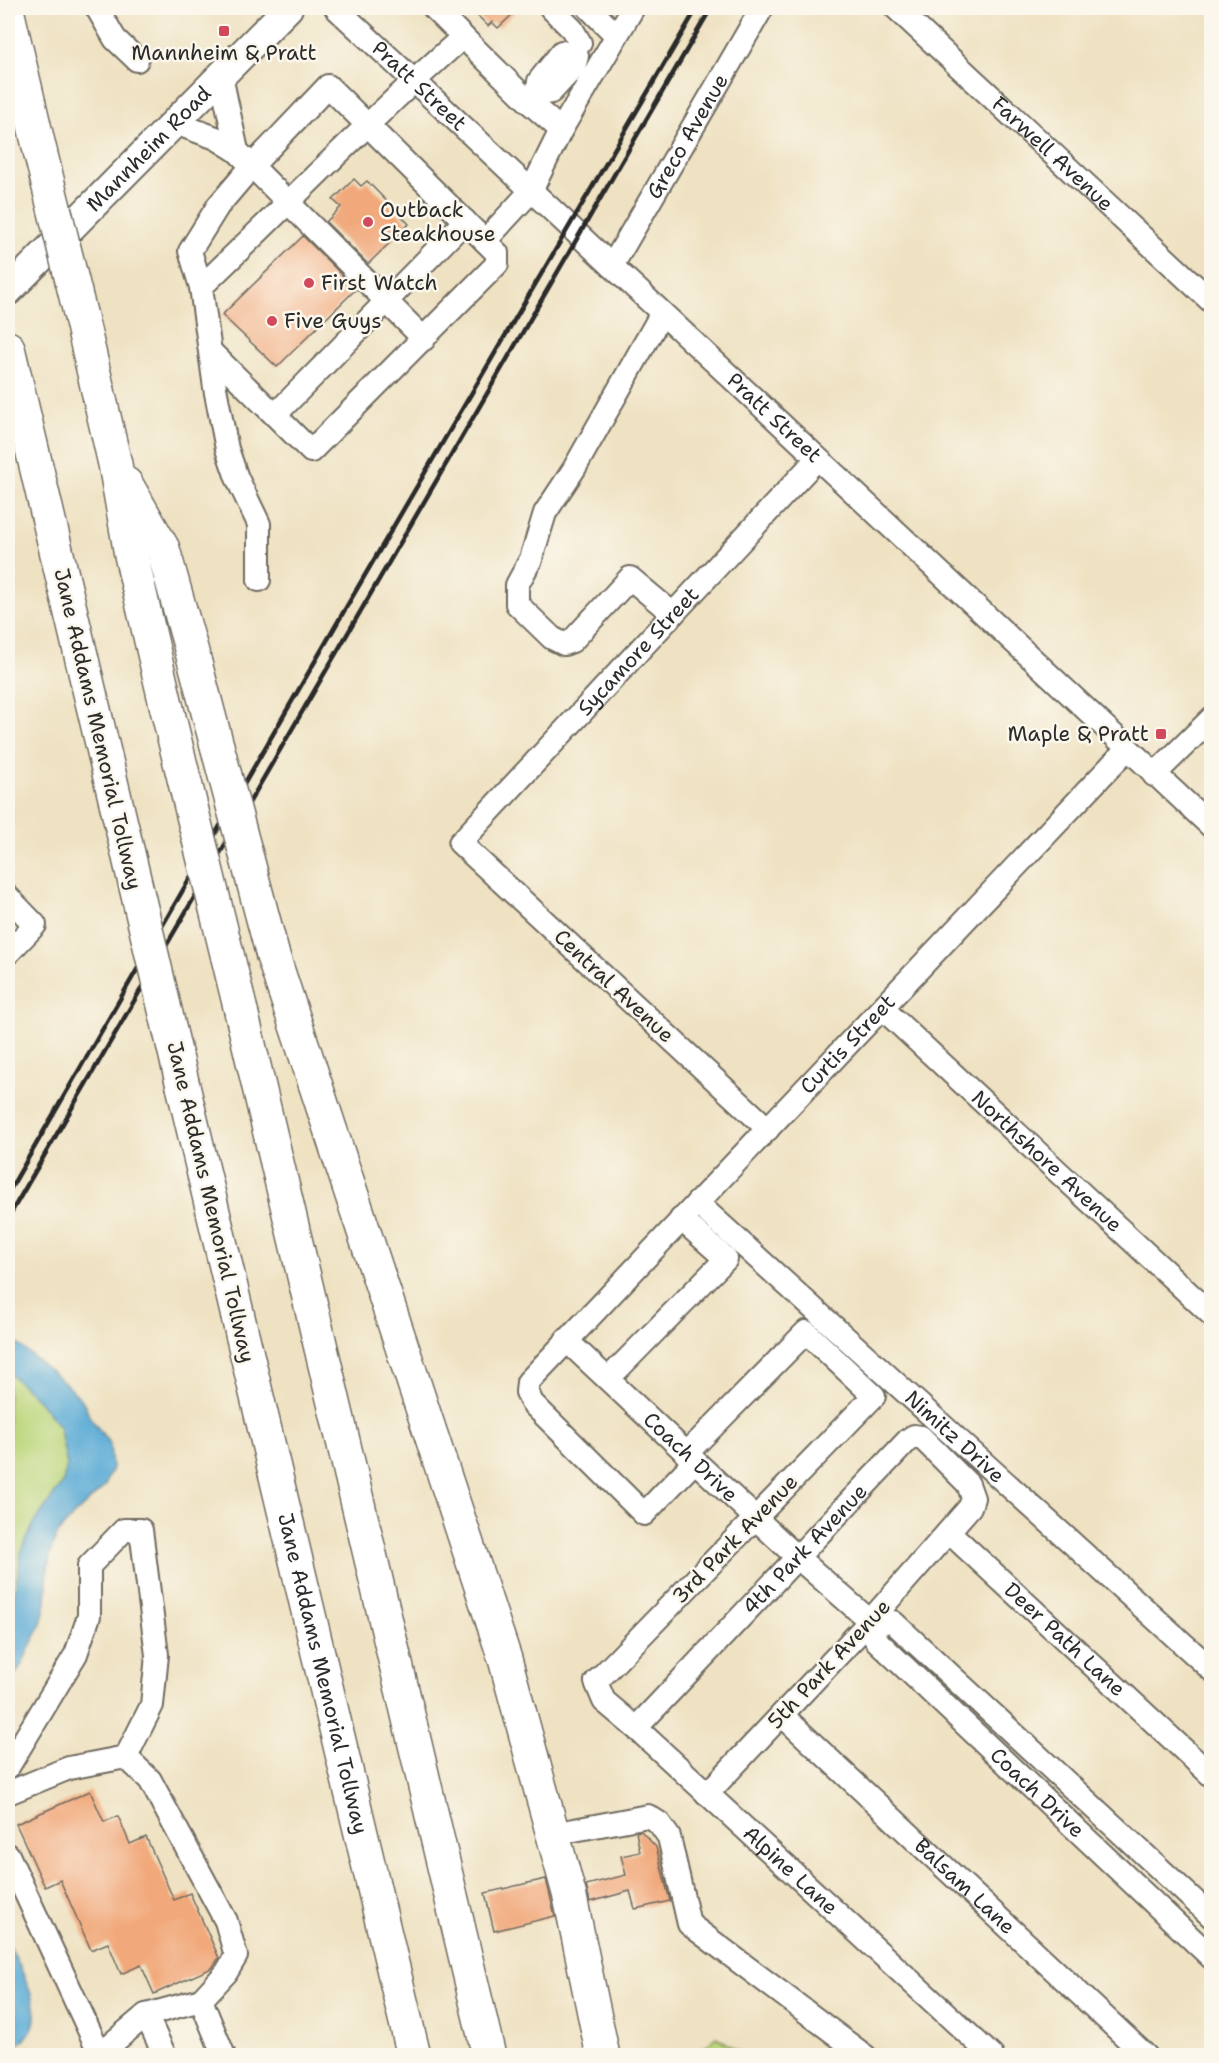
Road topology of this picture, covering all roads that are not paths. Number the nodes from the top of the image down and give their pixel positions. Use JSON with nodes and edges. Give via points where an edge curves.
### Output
{"nodes":[{"id":1,"x":97,"y":8,"type":"edge"},
{"id":2,"x":288,"y":8,"type":"edge"},
{"id":3,"x":336,"y":8,"type":"edge"},
{"id":4,"x":434,"y":8,"type":"edge"},
{"id":5,"x":551,"y":8,"type":"edge"},
{"id":6,"x":589,"y":8,"type":"edge"},
{"id":7,"x":633,"y":8,"type":"edge"},
{"id":8,"x":762,"y":8,"type":"edge"},
{"id":9,"x":896,"y":8,"type":"edge"},
{"id":10,"x":8,"y":14,"type":"edge"},
{"id":11,"x":616,"y":35,"type":"junction"},
{"id":12,"x":463,"y":37,"type":"junction"},
{"id":13,"x":137,"y":60,"type":"dead end"},
{"id":14,"x":221,"y":76,"type":"junction"},
{"id":15,"x":414,"y":80,"type":"junction"},
{"id":16,"x":534,"y":99,"type":"junction"},
{"id":17,"x":175,"y":123,"type":"junction"},
{"id":18,"x":367,"y":124,"type":"junction"},
{"id":19,"x":561,"y":130,"type":"junction"},
{"id":20,"x":245,"y":158,"type":"junction"},
{"id":21,"x":531,"y":190,"type":"junction"},
{"id":22,"x":289,"y":203,"type":"junction"},
{"id":23,"x":465,"y":221,"type":"junction"},
{"id":24,"x":485,"y":242,"type":"junction"},
{"id":25,"x":612,"y":266,"type":"junction"},
{"id":26,"x":201,"y":287,"type":"junction"},
{"id":27,"x":8,"y":291,"type":"edge"},
{"id":28,"x":386,"y":301,"type":"junction"},
{"id":29,"x":1212,"y":302,"type":"edge"},
{"id":30,"x":662,"y":313,"type":"junction"},
{"id":31,"x":424,"y":339,"type":"junction"},
{"id":32,"x":8,"y":348,"type":"edge"},
{"id":33,"x":211,"y":351,"type":"junction"},
{"id":34,"x":275,"y":415,"type":"junction"},
{"id":35,"x":817,"y":459,"type":"junction"},
{"id":36,"x":116,"y":464,"type":"junction"},
{"id":37,"x":259,"y":580,"type":"dead end"},
{"id":38,"x":673,"y":614,"type":"junction"},
{"id":39,"x":1212,"y":718,"type":"edge"},
{"id":40,"x":1127,"y":749,"type":"junction"},
{"id":41,"x":1154,"y":775,"type":"junction"},
{"id":42,"x":1212,"y":827,"type":"edge"},
{"id":43,"x":460,"y":843,"type":"joint"},
{"id":44,"x":8,"y":897,"type":"edge"},
{"id":45,"x":8,"y":953,"type":"edge"},
{"id":46,"x":882,"y":1008,"type":"junction"},
{"id":47,"x":768,"y":1129,"type":"junction"},
{"id":48,"x":698,"y":1203,"type":"junction"},
{"id":49,"x":681,"y":1220,"type":"junction"},
{"id":50,"x":1212,"y":1315,"type":"edge"},
{"id":51,"x":566,"y":1340,"type":"junction"},
{"id":52,"x":608,"y":1379,"type":"junction"},
{"id":53,"x":690,"y":1458,"type":"junction"},
{"id":54,"x":754,"y":1518,"type":"junction"},
{"id":55,"x":949,"y":1532,"type":"junction"},
{"id":56,"x":797,"y":1557,"type":"junction"},
{"id":57,"x":870,"y":1621,"type":"junction"},
{"id":58,"x":1212,"y":1670,"type":"edge"},
{"id":59,"x":596,"y":1682,"type":"joint"},
{"id":60,"x":783,"y":1716,"type":"junction"},
{"id":61,"x":636,"y":1728,"type":"junction"},
{"id":62,"x":126,"y":1757,"type":"junction"},
{"id":63,"x":8,"y":1767,"type":"edge"},
{"id":64,"x":1212,"y":1776,"type":"edge"},
{"id":65,"x":8,"y":1793,"type":"edge"},
{"id":66,"x":707,"y":1794,"type":"junction"},
{"id":67,"x":553,"y":1834,"type":"junction"},
{"id":68,"x":8,"y":1855,"type":"edge"},
{"id":69,"x":1212,"y":1917,"type":"edge"},
{"id":70,"x":1212,"y":1958,"type":"edge"},
{"id":71,"x":201,"y":2000,"type":"junction"},
{"id":72,"x":146,"y":2015,"type":"junction"},
{"id":73,"x":99,"y":2055,"type":"edge"},
{"id":74,"x":165,"y":2055,"type":"edge"},
{"id":75,"x":224,"y":2055,"type":"edge"},
{"id":76,"x":414,"y":2055,"type":"edge"},
{"id":77,"x":489,"y":2055,"type":"edge"},
{"id":78,"x":603,"y":2055,"type":"edge"},
{"id":79,"x":865,"y":2055,"type":"edge"},
{"id":80,"x":992,"y":2055,"type":"edge"},
{"id":81,"x":1146,"y":2055,"type":"edge"}],
"edges":[{"from":1,"to":13,"type":"street","via":[[115,39]]},
{"from":2,"to":14,"type":"main road","name":"Mannheim Road"},
{"from":3,"to":15,"type":"street","name":"Pratt Street"},
{"from":4,"to":12,"type":"street"},
{"from":5,"to":16,"type":"street","via":[[571,44],[539,81]]},
{"from":6,"to":11,"type":"street"},
{"from":7,"to":11,"type":"street"},
{"from":8,"to":25,"type":"street","name":"Greco Avenue"},
{"from":9,"to":29,"type":"street","name":"Farwell Avenue"},
{"from":10,"to":36,"type":"highway","bridge":true},
{"from":11,"to":19,"type":"street"},
{"from":12,"to":15,"type":"street"},
{"from":12,"to":16,"type":"street"},
{"from":14,"to":17,"type":"main road","name":"Mannheim Road"},
{"from":14,"to":20,"type":"street"},
{"from":15,"to":18,"type":"street"},
{"from":15,"to":21,"type":"street","name":"Pratt Street"},
{"from":16,"to":19,"type":"street"},
{"from":17,"to":20,"type":"street","via":[[216,138]]},
{"from":17,"to":27,"type":"main road","name":"Mannheim Road"},
{"from":18,"to":20,"type":"street","via":[[328,86]]},
{"from":18,"to":22,"type":"street"},
{"from":18,"to":23,"type":"street"},
{"from":19,"to":21,"type":"street"},
{"from":20,"to":22,"type":"street"},
{"from":20,"to":26,"type":"street","via":[[190,251]]},
{"from":21,"to":24,"type":"street"},
{"from":21,"to":25,"type":"street","name":"Pratt Street"},
{"from":22,"to":26,"type":"street"},
{"from":22,"to":28,"type":"street"},
{"from":23,"to":24,"type":"street"},
{"from":23,"to":28,"type":"street"},
{"from":24,"to":31,"type":"street","via":[[497,253],[497,264]]},
{"from":25,"to":30,"type":"street","name":"Pratt Street"},
{"from":26,"to":33,"type":"street"},
{"from":28,"to":31,"type":"street"},
{"from":28,"to":34,"type":"street"},
{"from":30,"to":35,"type":"street","name":"Pratt Street"},
{"from":30,"to":38,"type":"street","via":[[545,513],[531,558],[517,585],[517,604],[552,638],[564,644],[572,641],[630,578]]},
{"from":31,"to":34,"type":"street","via":[[311,451]]},
{"from":32,"to":76,"type":"highway","name":"Jane Addams Memorial Tollway","bridge":true},
{"from":33,"to":34,"type":"street"},
{"from":33,"to":37,"type":"street","via":[[227,449],[259,524]]},
{"from":35,"to":38,"type":"street","name":"Sycamore Street"},
{"from":35,"to":40,"type":"street","name":"Pratt Street"},
{"from":36,"to":67,"type":"highway","bridge":true,"via":[[164,549],[273,956],[505,1659]]},
{"from":36,"to":77,"type":"highway","bridge":true,"via":[[131,555],[167,709]]},
{"from":38,"to":43,"type":"street","name":"Sycamore Street"},
{"from":39,"to":41,"type":"street"},
{"from":40,"to":41,"type":"street","name":"Pratt Street"},
{"from":40,"to":46,"type":"street","name":"Curtis Street"},
{"from":41,"to":42,"type":"street","name":"Pratt Street"},
{"from":43,"to":47,"type":"street","name":"Central Avenue"},
{"from":44,"to":45,"type":"street","via":[[35,925]]},
{"from":46,"to":47,"type":"street","name":"Curtis Street"},
{"from":46,"to":50,"type":"street","name":"Northshore Avenue"},
{"from":47,"to":48,"type":"street","name":"Curtis Street"},
{"from":48,"to":49,"type":"street","name":"Curtis Street"},
{"from":48,"to":58,"type":"street","name":"Nimitz Drive"},
{"from":49,"to":51,"type":"street","name":"Curtis Street"},
{"from":49,"to":52,"type":"street","via":[[726,1259]]},
{"from":51,"to":52,"type":"street","name":"Coach Drive"},
{"from":51,"to":53,"type":"street","name":"Curtis Street","via":[[528,1382],[528,1397],[644,1514]]},
{"from":52,"to":53,"type":"street","name":"Coach Drive"},
{"from":53,"to":54,"type":"street","name":"Coach Drive"},
{"from":53,"to":54,"type":"street","name":"3rd Park Avenue","via":[[806,1332],[874,1396]]},
{"from":54,"to":56,"type":"street","name":"Coach Drive"},
{"from":54,"to":59,"type":"street","name":"3rd Park Avenue"},
{"from":55,"to":56,"type":"street","name":"4th Park Avenue","via":[[970,1507],[973,1498],[968,1484],[921,1437],[914,1436]]},
{"from":55,"to":57,"type":"street","name":"5th Park Avenue"},
{"from":55,"to":64,"type":"street","name":"Deer Path Lane"},
{"from":56,"to":57,"type":"street","name":"Coach Drive"},
{"from":56,"to":61,"type":"street","name":"4th Park Avenue"},
{"from":57,"to":60,"type":"street","name":"5th Park Avenue"},
{"from":57,"to":69,"type":"street","name":"Coach Drive","via":[[893,1622]]},
{"from":57,"to":70,"type":"street","name":"Coach Drive","via":[[876,1640]]},
{"from":59,"to":61,"type":"street","name":"Alpine Lane","via":[[604,1701]]},
{"from":60,"to":66,"type":"street","name":"5th Park Avenue"},
{"from":60,"to":81,"type":"street","name":"Balsam Lane"},
{"from":61,"to":66,"type":"street","name":"Alpine Lane"},
{"from":62,"to":63,"type":"street","via":[[152,1705],[157,1654],[141,1530],[124,1530],[89,1566],[89,1616],[76,1654]]},
{"from":62,"to":65,"type":"street","via":[[69,1768]]},
{"from":62,"to":71,"type":"street","via":[[150,1780],[226,1921],[236,1956]]},
{"from":66,"to":80,"type":"street","name":"Alpine Lane"},
{"from":67,"to":78,"type":"highway"},
{"from":67,"to":79,"type":"street","via":[[648,1816],[659,1823],[669,1836],[689,1924]]},
{"from":68,"to":73,"type":"street"},
{"from":71,"to":72,"type":"street"},
{"from":71,"to":75,"type":"street"},
{"from":72,"to":73,"type":"street"},
{"from":72,"to":74,"type":"street"}]}
